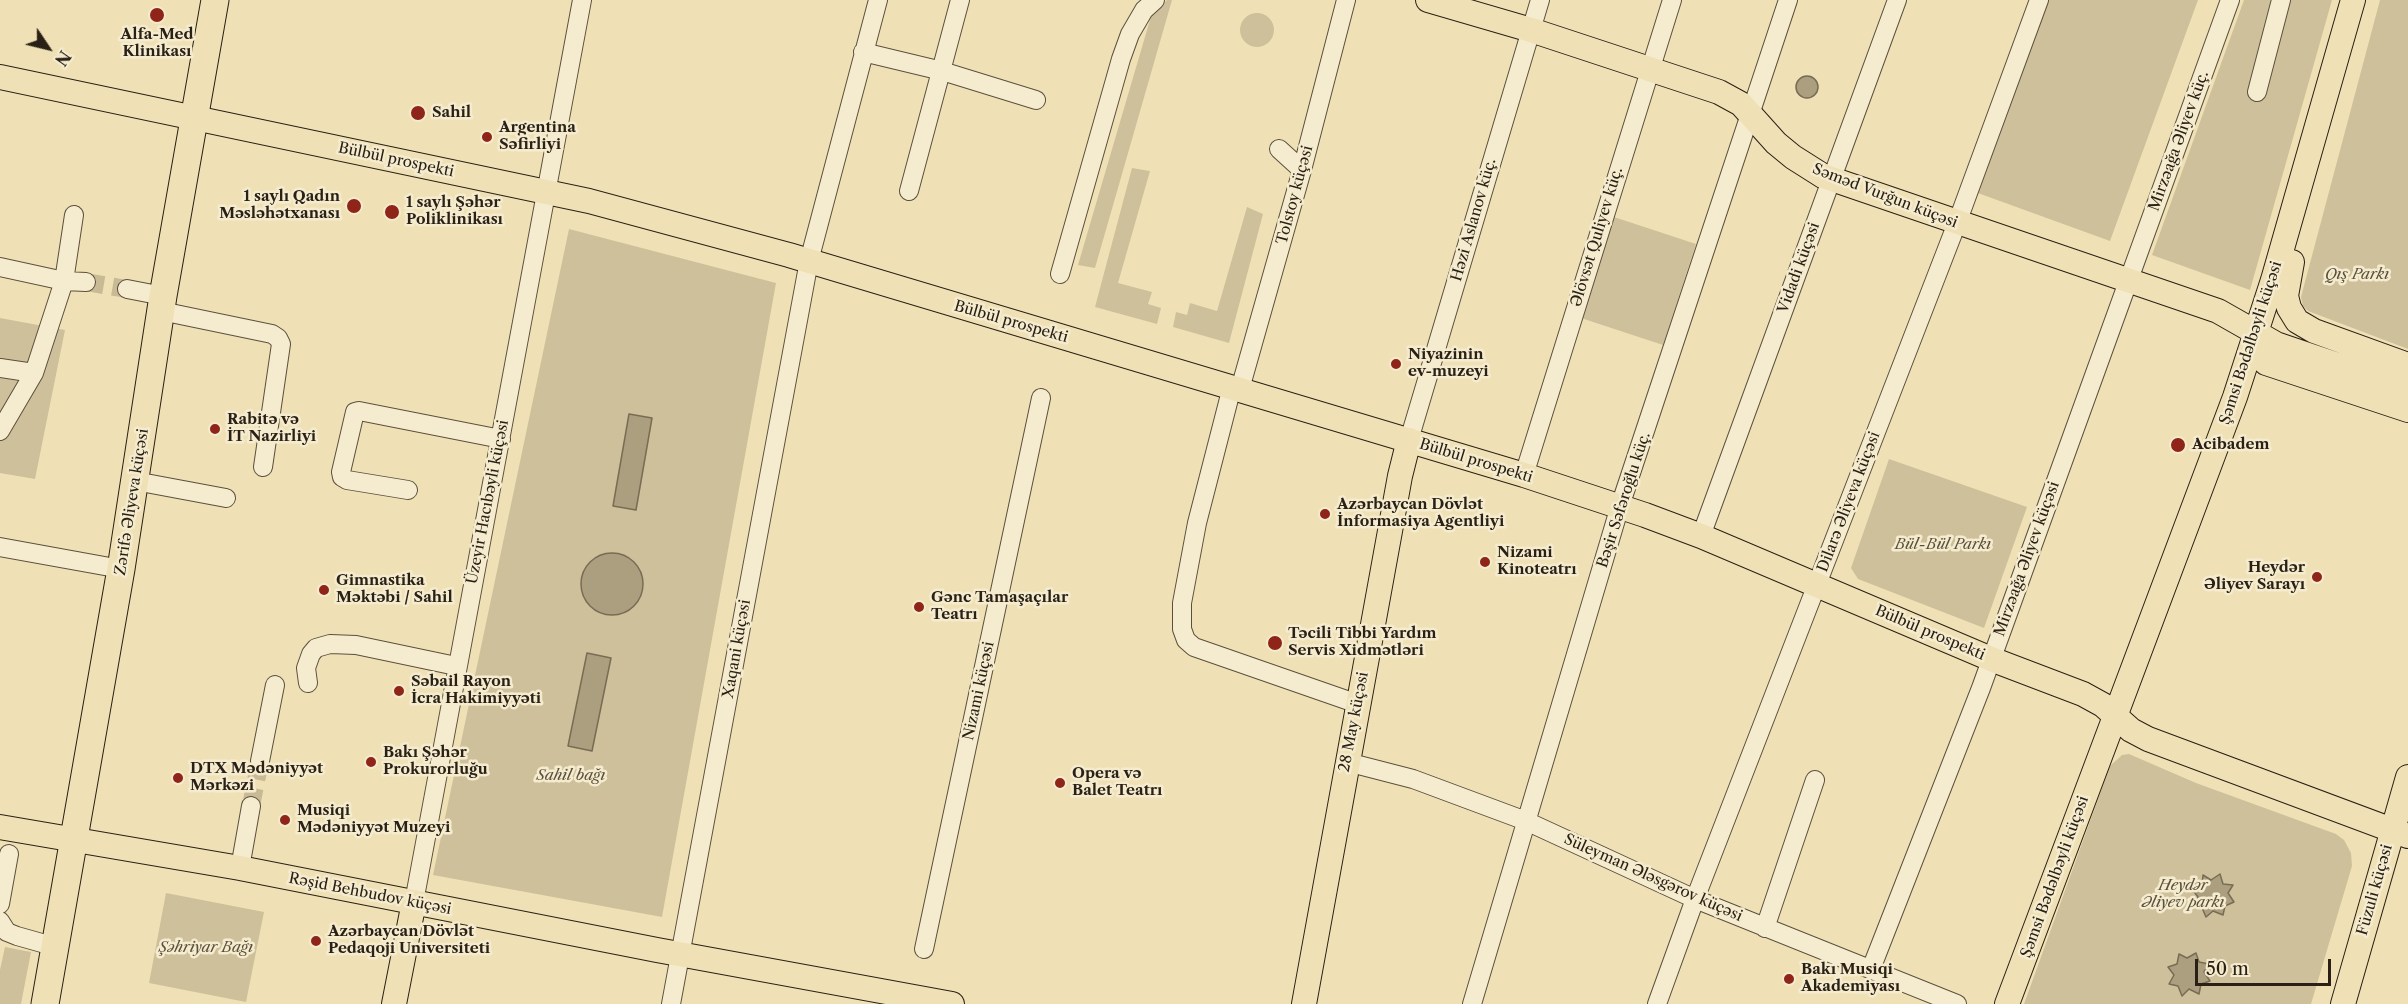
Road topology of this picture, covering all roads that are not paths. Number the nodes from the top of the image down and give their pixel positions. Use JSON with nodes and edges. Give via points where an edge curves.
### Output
{"nodes":[{"id":1,"x":215,"y":0,"type":"edge"},
{"id":2,"x":582,"y":0,"type":"edge"},
{"id":3,"x":878,"y":0,"type":"edge"},
{"id":4,"x":960,"y":0,"type":"edge"},
{"id":5,"x":1155,"y":0,"type":"edge"},
{"id":6,"x":1346,"y":0,"type":"edge"},
{"id":7,"x":1428,"y":0,"type":"edge"},
{"id":8,"x":1540,"y":0,"type":"edge"},
{"id":9,"x":1672,"y":0,"type":"edge"},
{"id":10,"x":1788,"y":0,"type":"edge"},
{"id":11,"x":1897,"y":0,"type":"edge"},
{"id":12,"x":2039,"y":0,"type":"edge"},
{"id":13,"x":2230,"y":0,"type":"edge"},
{"id":14,"x":2282,"y":0,"type":"edge"},
{"id":15,"x":2340,"y":0,"type":"edge"},
{"id":16,"x":2353,"y":0,"type":"edge"},
{"id":17,"x":2346,"y":28,"type":"junction"},
{"id":18,"x":1531,"y":30,"type":"junction"},
{"id":19,"x":863,"y":52,"type":"junction"},
{"id":20,"x":1651,"y":69,"type":"junction"},
{"id":21,"x":942,"y":71,"type":"junction"},
{"id":22,"x":0,"y":77,"type":"edge"},
{"id":23,"x":2257,"y":92,"type":"dead end"},
{"id":24,"x":1036,"y":100,"type":"dead end"},
{"id":25,"x":1751,"y":114,"type":"junction"},
{"id":26,"x":193,"y":118,"type":"junction"},
{"id":27,"x":2313,"y":144,"type":"junction"},
{"id":28,"x":1279,"y":149,"type":"dead end"},
{"id":29,"x":1302,"y":170,"type":"junction"},
{"id":30,"x":1832,"y":179,"type":"junction"},
{"id":31,"x":909,"y":190,"type":"dead end"},
{"id":32,"x":548,"y":191,"type":"junction"},
{"id":33,"x":74,"y":215,"type":"dead end"},
{"id":34,"x":1957,"y":223,"type":"junction"},
{"id":35,"x":799,"y":258,"type":"junction"},
{"id":36,"x":0,"y":267,"type":"edge"},
{"id":37,"x":1060,"y":273,"type":"dead end"},
{"id":38,"x":64,"y":281,"type":"junction"},
{"id":39,"x":2128,"y":281,"type":"junction"},
{"id":40,"x":86,"y":282,"type":"tunnel mouth"},
{"id":41,"x":127,"y":289,"type":"tunnel mouth"},
{"id":42,"x":162,"y":303,"type":"junction"},
{"id":43,"x":2256,"y":334,"type":"junction"},
{"id":44,"x":2408,"y":365,"type":"edge"},
{"id":45,"x":0,"y":368,"type":"edge"},
{"id":46,"x":34,"y":373,"type":"junction"},
{"id":47,"x":1236,"y":388,"type":"junction"},
{"id":48,"x":2408,"y":389,"type":"edge"},
{"id":49,"x":1041,"y":398,"type":"dead end"},
{"id":50,"x":2408,"y":410,"type":"edge"},
{"id":51,"x":0,"y":431,"type":"edge"},
{"id":52,"x":501,"y":439,"type":"junction"},
{"id":53,"x":1409,"y":440,"type":"junction"},
{"id":54,"x":263,"y":467,"type":"dead end"},
{"id":55,"x":1524,"y":475,"type":"junction"},
{"id":56,"x":135,"y":481,"type":"junction"},
{"id":57,"x":408,"y":490,"type":"dead end"},
{"id":58,"x":225,"y":498,"type":"dead end"},
{"id":59,"x":1620,"y":506,"type":"junction"},
{"id":60,"x":1701,"y":536,"type":"junction"},
{"id":61,"x":0,"y":547,"type":"edge"},
{"id":62,"x":121,"y":569,"type":"junction"},
{"id":63,"x":1817,"y":585,"type":"junction"},
{"id":64,"x":1991,"y":659,"type":"junction"},
{"id":65,"x":456,"y":666,"type":"junction"},
{"id":66,"x":308,"y":683,"type":"dead end"},
{"id":67,"x":275,"y":685,"type":"dead end"},
{"id":68,"x":1358,"y":704,"type":"junction"},
{"id":69,"x":2115,"y":717,"type":"junction"},
{"id":70,"x":260,"y":761,"type":"tunnel mouth"},
{"id":71,"x":1347,"y":762,"type":"junction"},
{"id":72,"x":2408,"y":777,"type":"edge"},
{"id":73,"x":1815,"y":780,"type":"dead end"},
{"id":74,"x":252,"y":806,"type":"tunnel mouth"},
{"id":75,"x":1526,"y":821,"type":"junction"},
{"id":76,"x":0,"y":827,"type":"edge"},
{"id":77,"x":2400,"y":833,"type":"edge"},
{"id":78,"x":74,"y":839,"type":"junction"},
{"id":79,"x":9,"y":854,"type":"dead end"},
{"id":80,"x":240,"y":868,"type":"junction"},
{"id":81,"x":1695,"y":899,"type":"junction"},
{"id":82,"x":414,"y":902,"type":"junction"},
{"id":83,"x":0,"y":904,"type":"edge"},
{"id":84,"x":0,"y":921,"type":"edge"},
{"id":85,"x":1766,"y":928,"type":"junction"},
{"id":86,"x":56,"y":947,"type":"junction"},
{"id":87,"x":924,"y":949,"type":"dead end"},
{"id":88,"x":680,"y":954,"type":"junction"},
{"id":89,"x":1871,"y":969,"type":"junction"},
{"id":90,"x":920,"y":1001,"type":"edge"},
{"id":91,"x":45,"y":1004,"type":"edge"},
{"id":92,"x":394,"y":1004,"type":"edge"},
{"id":93,"x":671,"y":1004,"type":"edge"},
{"id":94,"x":952,"y":1004,"type":"edge"},
{"id":95,"x":1304,"y":1004,"type":"edge"},
{"id":96,"x":1472,"y":1004,"type":"edge"},
{"id":97,"x":1658,"y":1004,"type":"edge"},
{"id":98,"x":1957,"y":1004,"type":"edge"},
{"id":99,"x":2007,"y":1004,"type":"edge"},
{"id":100,"x":2343,"y":1004,"type":"edge"}],
"edges":[{"from":1,"to":26,"type":"highway","name":"Zərifə Əliyeva küçəsi"},
{"from":2,"to":32,"type":"street","name":"Üzeyir Hacıbəyli küçəsi"},
{"from":3,"to":19,"type":"street"},
{"from":4,"to":21,"type":"street"},
{"from":5,"to":37,"type":"street","via":[[1144,10],[1124,51]]},
{"from":6,"to":29,"type":"street","name":"Tolstoy küçəsi"},
{"from":7,"to":18,"type":"main road","name":"Səməd Vurğun küçəsi"},
{"from":8,"to":18,"type":"street","name":"Həzi Aslanov küç."},
{"from":9,"to":20,"type":"street","name":"Əlövsət Quliyev küç."},
{"from":10,"to":25,"type":"street","name":"Bəşir Səfəroğlu küç."},
{"from":11,"to":30,"type":"street","name":"Vidadi küçəsi"},
{"from":12,"to":34,"type":"street","name":"Dilarə Əliyeva küçəsi"},
{"from":13,"to":39,"type":"street","name":"Mirzəağa Əliyev küç."},
{"from":14,"to":23,"type":"street"},
{"from":15,"to":17,"type":"street"},
{"from":16,"to":17,"type":"main road","name":"Şəmsi Bədəlbəyli küçəsi"},
{"from":17,"to":27,"type":"main road","name":"Şəmsi Bədəlbəyli küçəsi"},
{"from":18,"to":20,"type":"main road","name":"Səməd Vurğun küçəsi"},
{"from":18,"to":53,"type":"street","name":"Həzi Aslanov küç."},
{"from":19,"to":21,"type":"street"},
{"from":19,"to":35,"type":"street","name":"Xaqani küçəsi","via":[[816,235]]},
{"from":20,"to":25,"type":"main road","name":"Səməd Vurğun küçəsi","via":[[1719,92]]},
{"from":20,"to":55,"type":"street","name":"Əlövsət Quliyev küç."},
{"from":21,"to":24,"type":"street"},
{"from":21,"to":31,"type":"street"},
{"from":22,"to":26,"type":"main road","name":"Bülbül prospekti"},
{"from":25,"to":30,"type":"main road","name":"Səməd Vurğun küçəsi","via":[[1793,157]]},
{"from":25,"to":59,"type":"street","name":"Bəşir Səfəroğlu küç."},
{"from":26,"to":32,"type":"main road","name":"Bülbül prospekti"},
{"from":26,"to":42,"type":"highway","name":"Zərifə Əliyeva küçəsi"},
{"from":27,"to":43,"type":"main road","name":"Şəmsi Bədəlbəyli küçəsi"},
{"from":27,"to":44,"type":"main road","via":[[2287,284],[2289,308],[2303,326]]},
{"from":28,"to":29,"type":"street"},
{"from":29,"to":47,"type":"street","name":"Tolstoy küçəsi"},
{"from":30,"to":34,"type":"main road","name":"Səməd Vurğun küçəsi"},
{"from":30,"to":60,"type":"street","name":"Vidadi küçəsi"},
{"from":32,"to":35,"type":"main road","name":"Bülbül prospekti"},
{"from":32,"to":52,"type":"street","name":"Üzeyir Hacıbəyli küçəsi"},
{"from":33,"to":38,"type":"street"},
{"from":34,"to":39,"type":"main road","name":"Səməd Vurğun küçəsi"},
{"from":34,"to":63,"type":"street","name":"Dilarə Əliyeva küçəsi"},
{"from":35,"to":47,"type":"main road","name":"Bülbül prospekti"},
{"from":35,"to":88,"type":"street","name":"Xaqani küçəsi","via":[[802,295]]},
{"from":36,"to":38,"type":"street"},
{"from":38,"to":40,"type":"street"},
{"from":38,"to":46,"type":"street"},
{"from":39,"to":43,"type":"main road","name":"Səməd Vurğun küçəsi","via":[[2218,311]]},
{"from":39,"to":64,"type":"street","name":"Mirzəağa Əliyev küçəsi"},
{"from":41,"to":42,"type":"street"},
{"from":42,"to":54,"type":"street","via":[[278,338],[281,344]]},
{"from":42,"to":56,"type":"highway","name":"Zərifə Əliyeva küçəsi"},
{"from":43,"to":48,"type":"main road","name":"Səməd Vurğun küçəsi"},
{"from":43,"to":50,"type":"main road","via":[[2257,354],[2266,363]]},
{"from":43,"to":69,"type":"main road","name":"Şəmsi Bədəlbəyli küçəsi"},
{"from":45,"to":46,"type":"street"},
{"from":46,"to":51,"type":"street"},
{"from":47,"to":53,"type":"main road","name":"Bülbül prospekti"},
{"from":47,"to":68,"type":"street","name":"Tolstoy küçəsi","via":[[1197,523],[1182,603],[1186,640],[1194,647]]},
{"from":49,"to":87,"type":"street","name":"Nizami küçəsi"},
{"from":52,"to":57,"type":"street","via":[[355,412],[342,477]]},
{"from":52,"to":65,"type":"street","name":"Üzeyir Hacıbəyli küçəsi"},
{"from":53,"to":55,"type":"main road","name":"Bülbül prospekti"},
{"from":53,"to":68,"type":"main road","name":"28 May küçəsi"},
{"from":55,"to":59,"type":"main road","name":"Bülbül prospekti"},
{"from":56,"to":58,"type":"street"},
{"from":56,"to":62,"type":"highway","name":"Zərifə Əliyeva küçəsi"},
{"from":59,"to":60,"type":"main road","name":"Bülbül prospekti"},
{"from":59,"to":75,"type":"street","name":"Bəşir Səfəroğlu küç."},
{"from":60,"to":63,"type":"main road","name":"Bülbül prospekti"},
{"from":61,"to":62,"type":"street"},
{"from":62,"to":78,"type":"highway","name":"Zərifə Əliyeva küçəsi"},
{"from":63,"to":64,"type":"main road","name":"Bülbül prospekti"},
{"from":63,"to":81,"type":"street","name":"Dilarə Əliyeva küçəsi"},
{"from":64,"to":69,"type":"main road","name":"Bülbül prospekti","via":[[2096,700]]},
{"from":64,"to":89,"type":"street","name":"Mirzəağa Əliyev küçəsi"},
{"from":65,"to":66,"type":"street","via":[[356,645],[330,644],[311,654],[306,668]]},
{"from":65,"to":82,"type":"street","name":"Üzeyir Hacıbəyli küçəsi"},
{"from":67,"to":70,"type":"street"},
{"from":68,"to":71,"type":"main road","name":"28 May küçəsi"},
{"from":69,"to":77,"type":"main road","via":[[2148,739]]},
{"from":69,"to":99,"type":"main road","name":"Şəmsi Bədəlbəyli küçəsi"},
{"from":71,"to":75,"type":"street","name":"Süleyman Ələsgərov küçəsi","via":[[1423,782]]},
{"from":71,"to":95,"type":"main road","name":"28 May küçəsi"},
{"from":72,"to":77,"type":"main road","name":"Füzuli küçəsi"},
{"from":73,"to":85,"type":"street"},
{"from":74,"to":80,"type":"street"},
{"from":75,"to":81,"type":"street","name":"Süleyman Ələsgərov küçəsi"},
{"from":75,"to":96,"type":"street","name":"Bəşir Səfəroğlu küç."},
{"from":76,"to":78,"type":"main road","name":"Rəşid Behbudov küçəsi"},
{"from":77,"to":100,"type":"main road","name":"Füzuli küçəsi"},
{"from":78,"to":80,"type":"main road","name":"Rəşid Behbudov küçəsi"},
{"from":78,"to":86,"type":"highway","name":"Zərifə Əliyeva küçəsi"},
{"from":79,"to":83,"type":"street"},
{"from":80,"to":82,"type":"main road","name":"Rəşid Behbudov küçəsi"},
{"from":81,"to":85,"type":"street","name":"Süleyman Ələsgərov küçəsi"},
{"from":81,"to":97,"type":"street","name":"Dilarə Əliyeva küçəsi"},
{"from":82,"to":88,"type":"main road","name":"Rəşid Behbudov küçəsi"},
{"from":82,"to":92,"type":"main road","name":"Üzeyir Hacıbəyli küçəsi"},
{"from":84,"to":86,"type":"street","via":[[7,932]]},
{"from":85,"to":89,"type":"street","name":"Süleyman Ələsgərov küçəsi"},
{"from":86,"to":91,"type":"highway","name":"Zərifə Əliyeva küçəsi"},
{"from":88,"to":90,"type":"main road","name":"Rəşid Behbudov küçəsi"},
{"from":88,"to":93,"type":"street","name":"Xaqani küçəsi"},
{"from":89,"to":98,"type":"street","name":"Süleyman Ələsgərov küçəsi"},
{"from":90,"to":94,"type":"main road","name":"Rəşid Behbudov küçəsi"}]}
